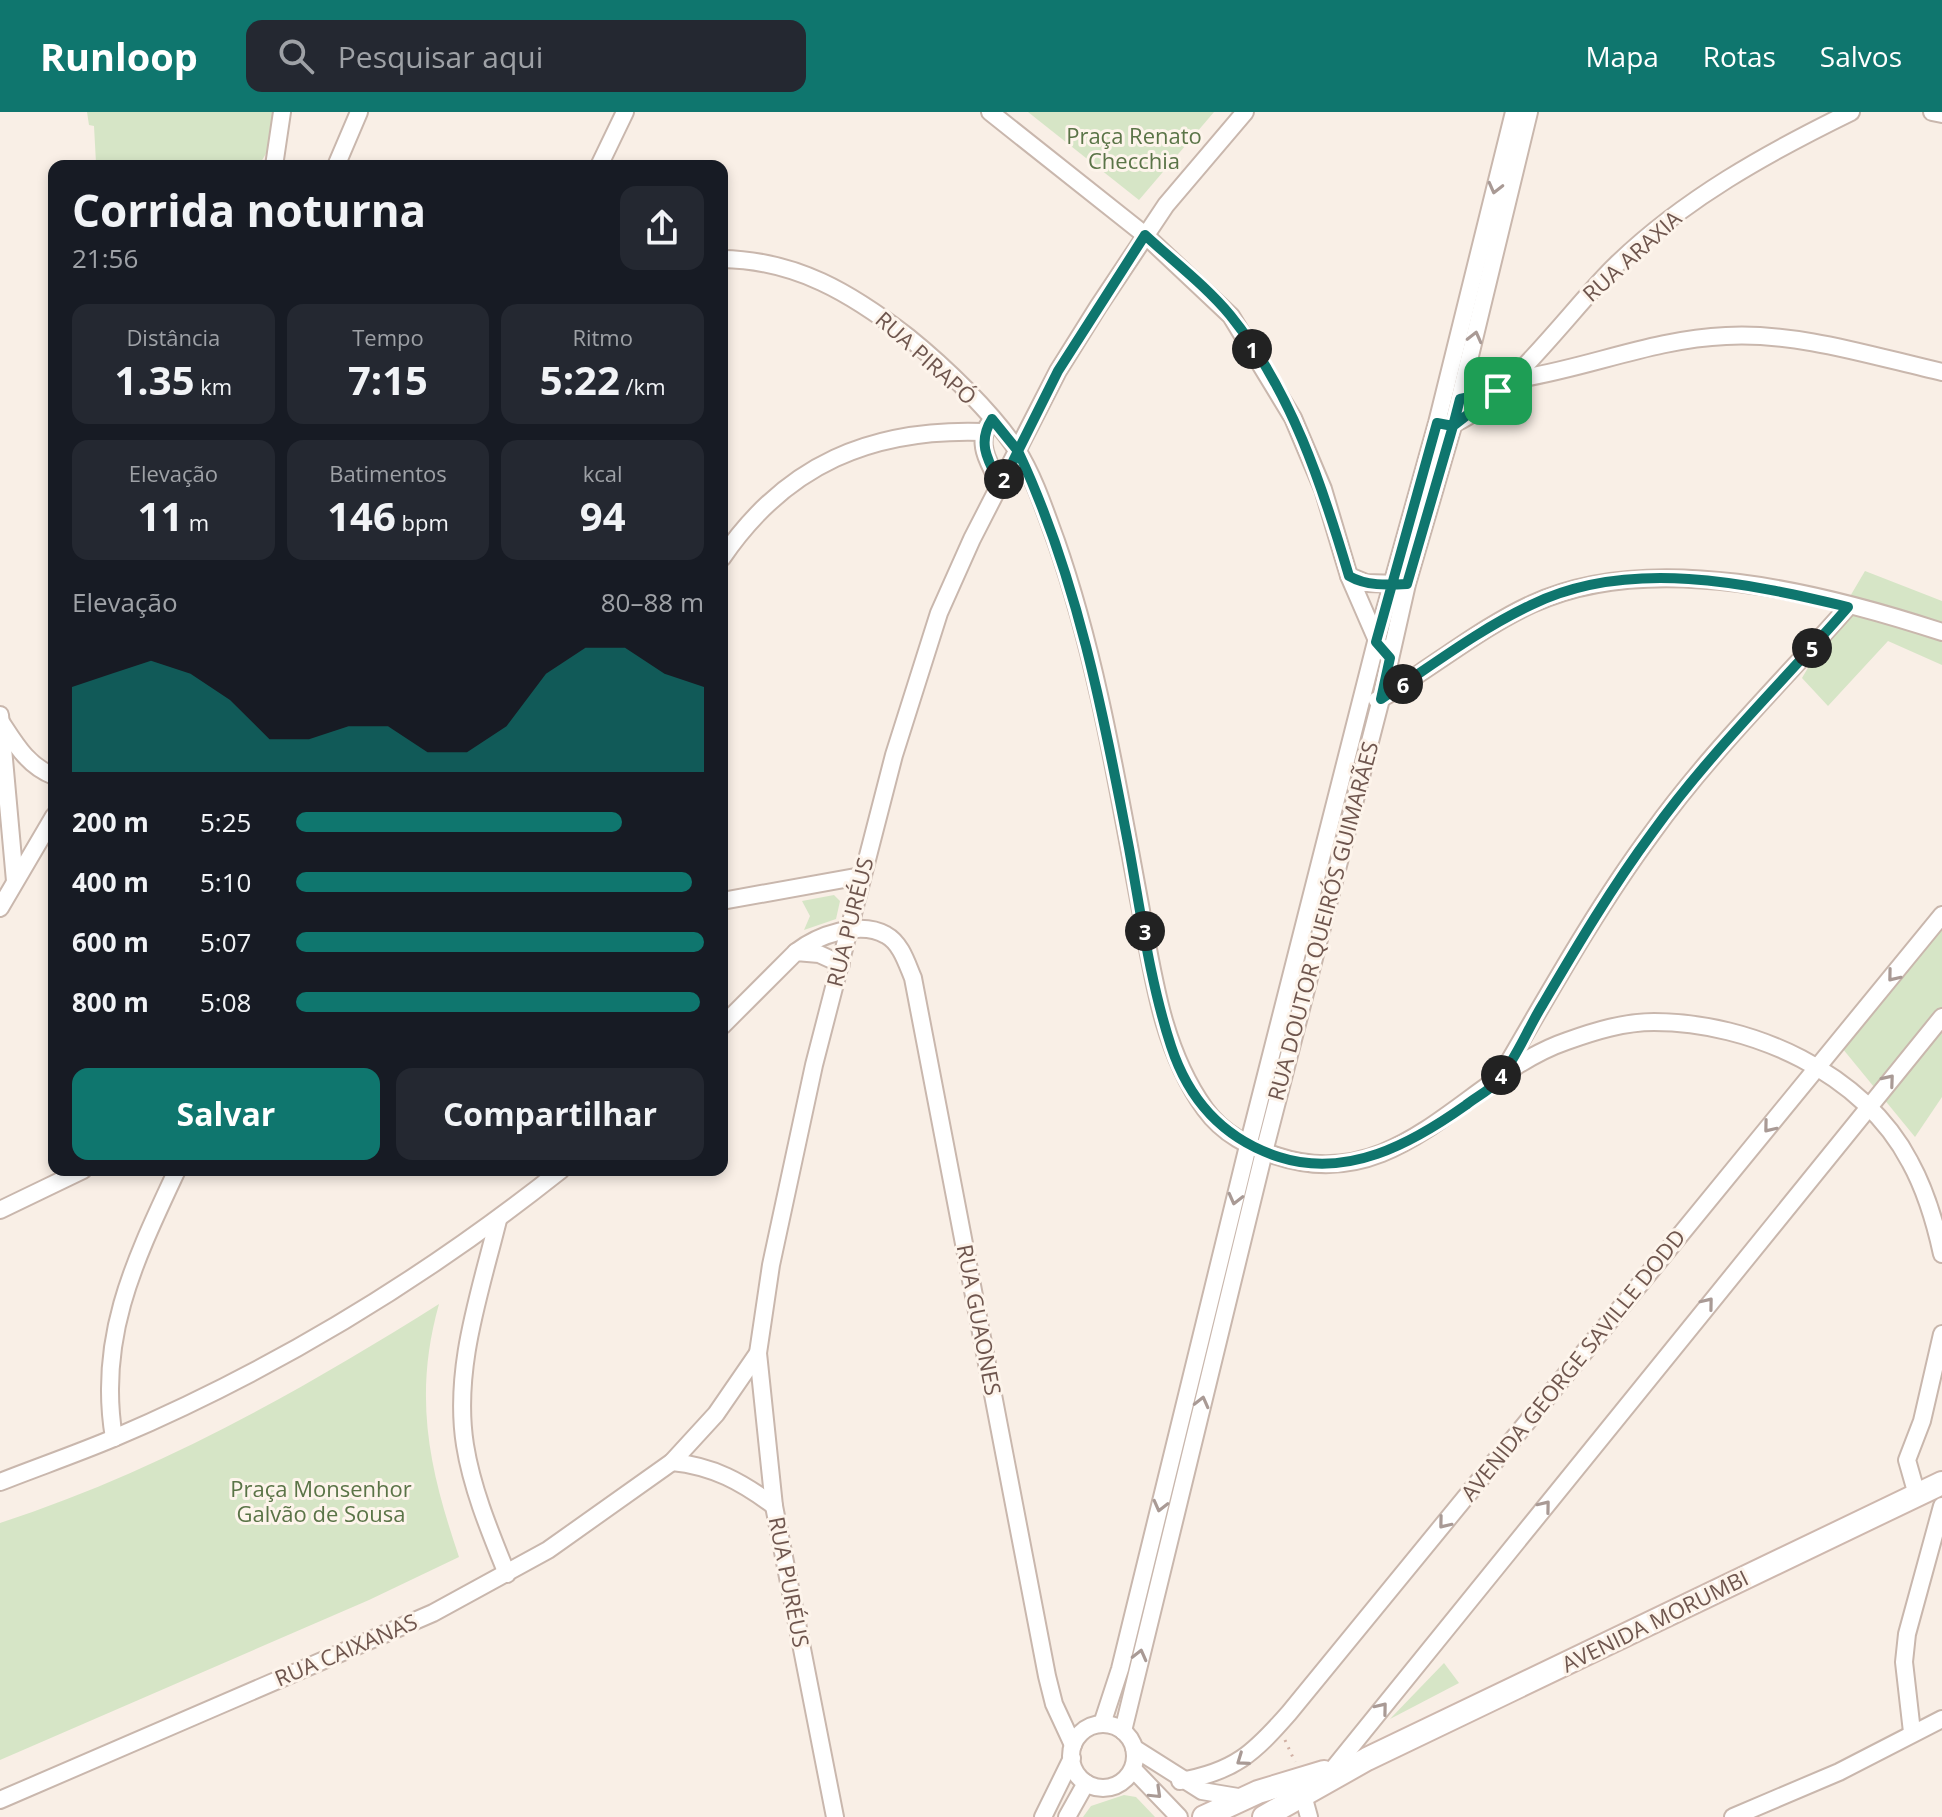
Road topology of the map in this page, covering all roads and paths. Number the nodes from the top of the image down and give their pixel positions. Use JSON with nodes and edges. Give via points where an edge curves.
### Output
{"nodes":[{"id":1,"x":282,"y":112,"type":"edge"},
{"id":2,"x":359,"y":112,"type":"edge"},
{"id":3,"x":625,"y":112,"type":"edge"},
{"id":4,"x":990,"y":112,"type":"edge"},
{"id":5,"x":1245,"y":112,"type":"edge"},
{"id":6,"x":1514,"y":112,"type":"edge"},
{"id":7,"x":1529,"y":112,"type":"edge"},
{"id":8,"x":1851,"y":112,"type":"edge"},
{"id":9,"x":1932,"y":112,"type":"edge"},
{"id":10,"x":1942,"y":114,"type":"edge"},
{"id":11,"x":275,"y":160,"type":"edge"},
{"id":12,"x":339,"y":160,"type":"edge"},
{"id":13,"x":602,"y":160,"type":"edge"},
{"id":14,"x":1145,"y":235,"type":"junction"},
{"id":15,"x":728,"y":259,"type":"edge"},
{"id":16,"x":1942,"y":372,"type":"edge"},
{"id":17,"x":1505,"y":386,"type":"junction"},
{"id":18,"x":1460,"y":399,"type":"junction"},
{"id":19,"x":1445,"y":424,"type":"junction"},
{"id":20,"x":988,"y":425,"type":"junction"},
{"id":21,"x":1018,"y":451,"type":"junction"},
{"id":22,"x":1001,"y":486,"type":"junction"},
{"id":23,"x":728,"y":551,"type":"edge"},
{"id":24,"x":1349,"y":576,"type":"junction"},
{"id":25,"x":1401,"y":584,"type":"junction"},
{"id":26,"x":1848,"y":607,"type":"junction"},
{"id":27,"x":1942,"y":632,"type":"edge"},
{"id":28,"x":1376,"y":642,"type":"junction"},
{"id":29,"x":1390,"y":658,"type":"junction"},
{"id":30,"x":1381,"y":699,"type":"junction"},
{"id":31,"x":1363,"y":704,"type":"junction"},
{"id":32,"x":0,"y":718,"type":"edge"},
{"id":33,"x":48,"y":773,"type":"edge"},
{"id":34,"x":48,"y":826,"type":"edge"},
{"id":35,"x":861,"y":876,"type":"junction"},
{"id":36,"x":15,"y":881,"type":"junction"},
{"id":37,"x":728,"y":900,"type":"edge"},
{"id":38,"x":0,"y":908,"type":"edge"},
{"id":39,"x":1942,"y":915,"type":"edge"},
{"id":40,"x":849,"y":931,"type":"junction"},
{"id":41,"x":796,"y":952,"type":"junction"},
{"id":42,"x":841,"y":964,"type":"junction"},
{"id":43,"x":1942,"y":1017,"type":"edge"},
{"id":44,"x":728,"y":1020,"type":"edge"},
{"id":45,"x":1818,"y":1067,"type":"junction"},
{"id":46,"x":1497,"y":1082,"type":"junction"},
{"id":47,"x":1866,"y":1106,"type":"junction"},
{"id":48,"x":1256,"y":1149,"type":"junction"},
{"id":49,"x":71,"y":1176,"type":"edge"},
{"id":50,"x":174,"y":1176,"type":"edge"},
{"id":51,"x":553,"y":1176,"type":"edge"},
{"id":52,"x":0,"y":1210,"type":"edge"},
{"id":53,"x":498,"y":1220,"type":"junction"},
{"id":54,"x":1942,"y":1254,"type":"edge"},
{"id":55,"x":1942,"y":1334,"type":"edge"},
{"id":56,"x":758,"y":1353,"type":"junction"},
{"id":57,"x":1942,"y":1398,"type":"edge"},
{"id":58,"x":1922,"y":1421,"type":"junction"},
{"id":59,"x":114,"y":1438,"type":"junction"},
{"id":60,"x":672,"y":1462,"type":"junction"},
{"id":61,"x":0,"y":1482,"type":"edge"},
{"id":62,"x":1942,"y":1483,"type":"edge"},
{"id":63,"x":1917,"y":1495,"type":"junction"},
{"id":64,"x":774,"y":1506,"type":"junction"},
{"id":65,"x":1942,"y":1506,"type":"edge"},
{"id":66,"x":507,"y":1574,"type":"junction"},
{"id":67,"x":1289,"y":1713,"type":"junction"},
{"id":68,"x":1942,"y":1719,"type":"edge"},
{"id":69,"x":1102,"y":1724,"type":"junction"},
{"id":70,"x":1123,"y":1731,"type":"junction"},
{"id":71,"x":1912,"y":1732,"type":"junction"},
{"id":72,"x":1134,"y":1748,"type":"junction"},
{"id":73,"x":1073,"y":1752,"type":"junction"},
{"id":74,"x":1367,"y":1759,"type":"junction"},
{"id":75,"x":1133,"y":1769,"type":"junction"},
{"id":76,"x":1333,"y":1769,"type":"junction"},
{"id":77,"x":1301,"y":1780,"type":"junction"},
{"id":78,"x":1180,"y":1781,"type":"junction"},
{"id":79,"x":1086,"y":1783,"type":"junction"},
{"id":80,"x":1244,"y":1798,"type":"junction"},
{"id":81,"x":0,"y":1800,"type":"edge"},
{"id":82,"x":835,"y":1817,"type":"edge"},
{"id":83,"x":1043,"y":1817,"type":"edge"},
{"id":84,"x":1067,"y":1817,"type":"edge"},
{"id":85,"x":1179,"y":1817,"type":"edge"},
{"id":86,"x":1204,"y":1817,"type":"edge"},
{"id":87,"x":1264,"y":1817,"type":"edge"},
{"id":88,"x":1309,"y":1817,"type":"edge"},
{"id":89,"x":1733,"y":1817,"type":"edge"}],
"edges":[{"from":1,"to":11,"type":"street"},
{"from":2,"to":12,"type":"street"},
{"from":3,"to":13,"type":"street"},
{"from":4,"to":14,"type":"street"},
{"from":5,"to":14,"type":"street","name":"RUA PURÉUS"},
{"from":6,"to":19,"type":"street","name":"RUA DOUTOR QUEIRÓS GUIMARÃES","one_way":true},
{"from":18,"to":7,"type":"street","name":"RUA DOUTOR QUEIRÓS GUIMARÃES","one_way":true},
{"from":8,"to":17,"type":"street","name":"RUA ARAXIA","via":[[1734,174],[1655,230],[1616,264]]},
{"from":9,"to":10,"type":"street"},
{"from":14,"to":21,"type":"street","name":"RUA PURÉUS","via":[[1058,371]]},
{"from":14,"to":24,"type":"street","via":[[1231,316],[1264,368],[1293,418],[1323,489]]},
{"from":15,"to":20,"type":"street","name":"RUA PIRAPÓ","via":[[781,265],[865,303],[922,348]]},
{"from":16,"to":17,"type":"street","via":[[1793,339],[1726,336],[1678,341]]},
{"from":17,"to":18,"type":"street"},
{"from":17,"to":19,"type":"street","name":"RUA ARAXIA"},
{"from":18,"to":19,"type":"street","name":"RUA DOUTOR QUEIRÓS GUIMARÃES"},
{"from":19,"to":25,"type":"street","name":"RUA DOUTOR QUEIRÓS GUIMARÃES"},
{"from":20,"to":21,"type":"street","name":"RUA PIRAPÓ"},
{"from":20,"to":22,"type":"street","name":"RUA PIRAPÓ","via":[[986,456]]},
{"from":20,"to":23,"type":"street","via":[[901,435],[836,456],[771,500]]},
{"from":21,"to":22,"type":"street","name":"RUA PURÉUS"},
{"from":21,"to":48,"type":"street","name":"RUA PIRAPÓ","via":[[1075,596],[1171,1044],[1180,1070],[1210,1116]]},
{"from":22,"to":35,"type":"street","name":"RUA PURÉUS","via":[[939,613]]},
{"from":24,"to":25,"type":"street","via":[[1366,583]]},
{"from":24,"to":28,"type":"street"},
{"from":25,"to":28,"type":"street","name":"RUA DOUTOR QUEIRÓS GUIMARÃES"},
{"from":25,"to":29,"type":"street","name":"RUA DOUTOR QUEIRÓS GUIMARÃES"},
{"from":26,"to":27,"type":"street"},
{"from":26,"to":30,"type":"street","via":[[1718,580],[1630,580],[1580,588],[1533,604]]},
{"from":26,"to":46,"type":"street","via":[[1699,771],[1651,833]]},
{"from":28,"to":29,"type":"street"},
{"from":28,"to":31,"type":"street","name":"RUA DOUTOR QUEIRÓS GUIMARÃES"},
{"from":29,"to":30,"type":"street","name":"RUA DOUTOR QUEIRÓS GUIMARÃES"},
{"from":30,"to":31,"type":"street"},
{"from":30,"to":48,"type":"street","name":"RUA DOUTOR QUEIRÓS GUIMARÃES"},
{"from":31,"to":48,"type":"street","name":"RUA DOUTOR QUEIRÓS GUIMARÃES"},
{"from":32,"to":33,"type":"street","via":[[24,756]]},
{"from":32,"to":36,"type":"street"},
{"from":34,"to":36,"type":"street"},
{"from":35,"to":37,"type":"street"},
{"from":35,"to":40,"type":"street","name":"RUA PURÉUS"},
{"from":36,"to":38,"type":"street"},
{"from":39,"to":45,"type":"street","name":"AVENIDA GEORGE SAVILLE DODD","one_way":true},
{"from":40,"to":41,"type":"street","via":[[814,940]]},
{"from":40,"to":42,"type":"street","name":"RUA PURÉUS"},
{"from":40,"to":73,"type":"street","name":"RUA GUAONES","via":[[887,935],[913,978],[1047,1676]]},
{"from":41,"to":42,"type":"street"},
{"from":41,"to":44,"type":"street"},
{"from":42,"to":56,"type":"street","name":"RUA PURÉUS","via":[[771,1265]]},
{"from":47,"to":43,"type":"street","one_way":true},
{"from":45,"to":46,"type":"street","via":[[1745,1036],[1652,1022],[1562,1042]]},
{"from":45,"to":47,"type":"street"},
{"from":45,"to":67,"type":"street","name":"AVENIDA GEORGE SAVILLE DODD","one_way":true},
{"from":46,"to":48,"type":"street","via":[[1416,1138],[1366,1159],[1308,1165]]},
{"from":47,"to":54,"type":"street","via":[[1910,1161],[1933,1213]]},
{"from":76,"to":47,"type":"street","one_way":true},
{"from":48,"to":69,"type":"street","name":"RUA DOUTOR QUEIRÓS GUIMARÃES","one_way":true},
{"from":70,"to":48,"type":"street","name":"RUA DOUTOR QUEIRÓS GUIMARÃES","one_way":true},
{"from":49,"to":52,"type":"street"},
{"from":50,"to":59,"type":"street","via":[[116,1322],[108,1372]]},
{"from":51,"to":53,"type":"street"},
{"from":53,"to":59,"type":"street","via":[[302,1344]]},
{"from":53,"to":66,"type":"street","via":[[467,1352],[463,1403],[474,1482]]},
{"from":55,"to":58,"type":"street"},
{"from":56,"to":60,"type":"street","name":"RUA CAIXANAS","via":[[716,1414]]},
{"from":56,"to":64,"type":"street","name":"RUA PURÉUS"},
{"from":57,"to":58,"type":"street"},
{"from":58,"to":63,"type":"street","via":[[1907,1460]]},
{"from":59,"to":61,"type":"street"},
{"from":60,"to":64,"type":"street","via":[[726,1475]]},
{"from":60,"to":66,"type":"street","name":"RUA CAIXANAS"},
{"from":62,"to":63,"type":"main road","name":"AVENIDA MORUMBI"},
{"from":63,"to":74,"type":"main road","name":"AVENIDA MORUMBI"},
{"from":64,"to":82,"type":"street","name":"RUA PURÉUS"},
{"from":65,"to":71,"type":"street","via":[[1907,1634],[1904,1662]]},
{"from":66,"to":81,"type":"street","name":"RUA CAIXANAS","via":[[433,1613]]},
{"from":67,"to":77,"type":"path","via":[[1283,1735]]},
{"from":67,"to":78,"type":"street","name":"AVENIDA GEORGE SAVILLE DODD","one_way":true,"via":[[1234,1766]]},
{"from":68,"to":71,"type":"street"},
{"from":69,"to":70,"type":"street"},
{"from":69,"to":73,"type":"street","via":[[1084,1730]]},
{"from":70,"to":72,"type":"street"},
{"from":71,"to":89,"type":"street","via":[[1839,1772]]},
{"from":72,"to":75,"type":"street"},
{"from":72,"to":78,"type":"street"},
{"from":73,"to":79,"type":"street"},
{"from":73,"to":83,"type":"street"},
{"from":74,"to":76,"type":"main road","name":"AVENIDA MORUMBI"},
{"from":74,"to":77,"type":"main road","name":"AVENIDA MORUMBI"},
{"from":75,"to":79,"type":"street","via":[[1107,1788]]},
{"from":75,"to":85,"type":"street","one_way":true},
{"from":76,"to":77,"type":"main road","name":"AVENIDA MORUMBI"},
{"from":77,"to":80,"type":"main road","name":"AVENIDA MORUMBI"},
{"from":77,"to":87,"type":"main road","name":"AVENIDA MORUMBI"},
{"from":77,"to":88,"type":"street"},
{"from":78,"to":80,"type":"street","via":[[1202,1791]]},
{"from":79,"to":84,"type":"street"},
{"from":80,"to":86,"type":"main road","name":"AVENIDA MORUMBI"}]}
